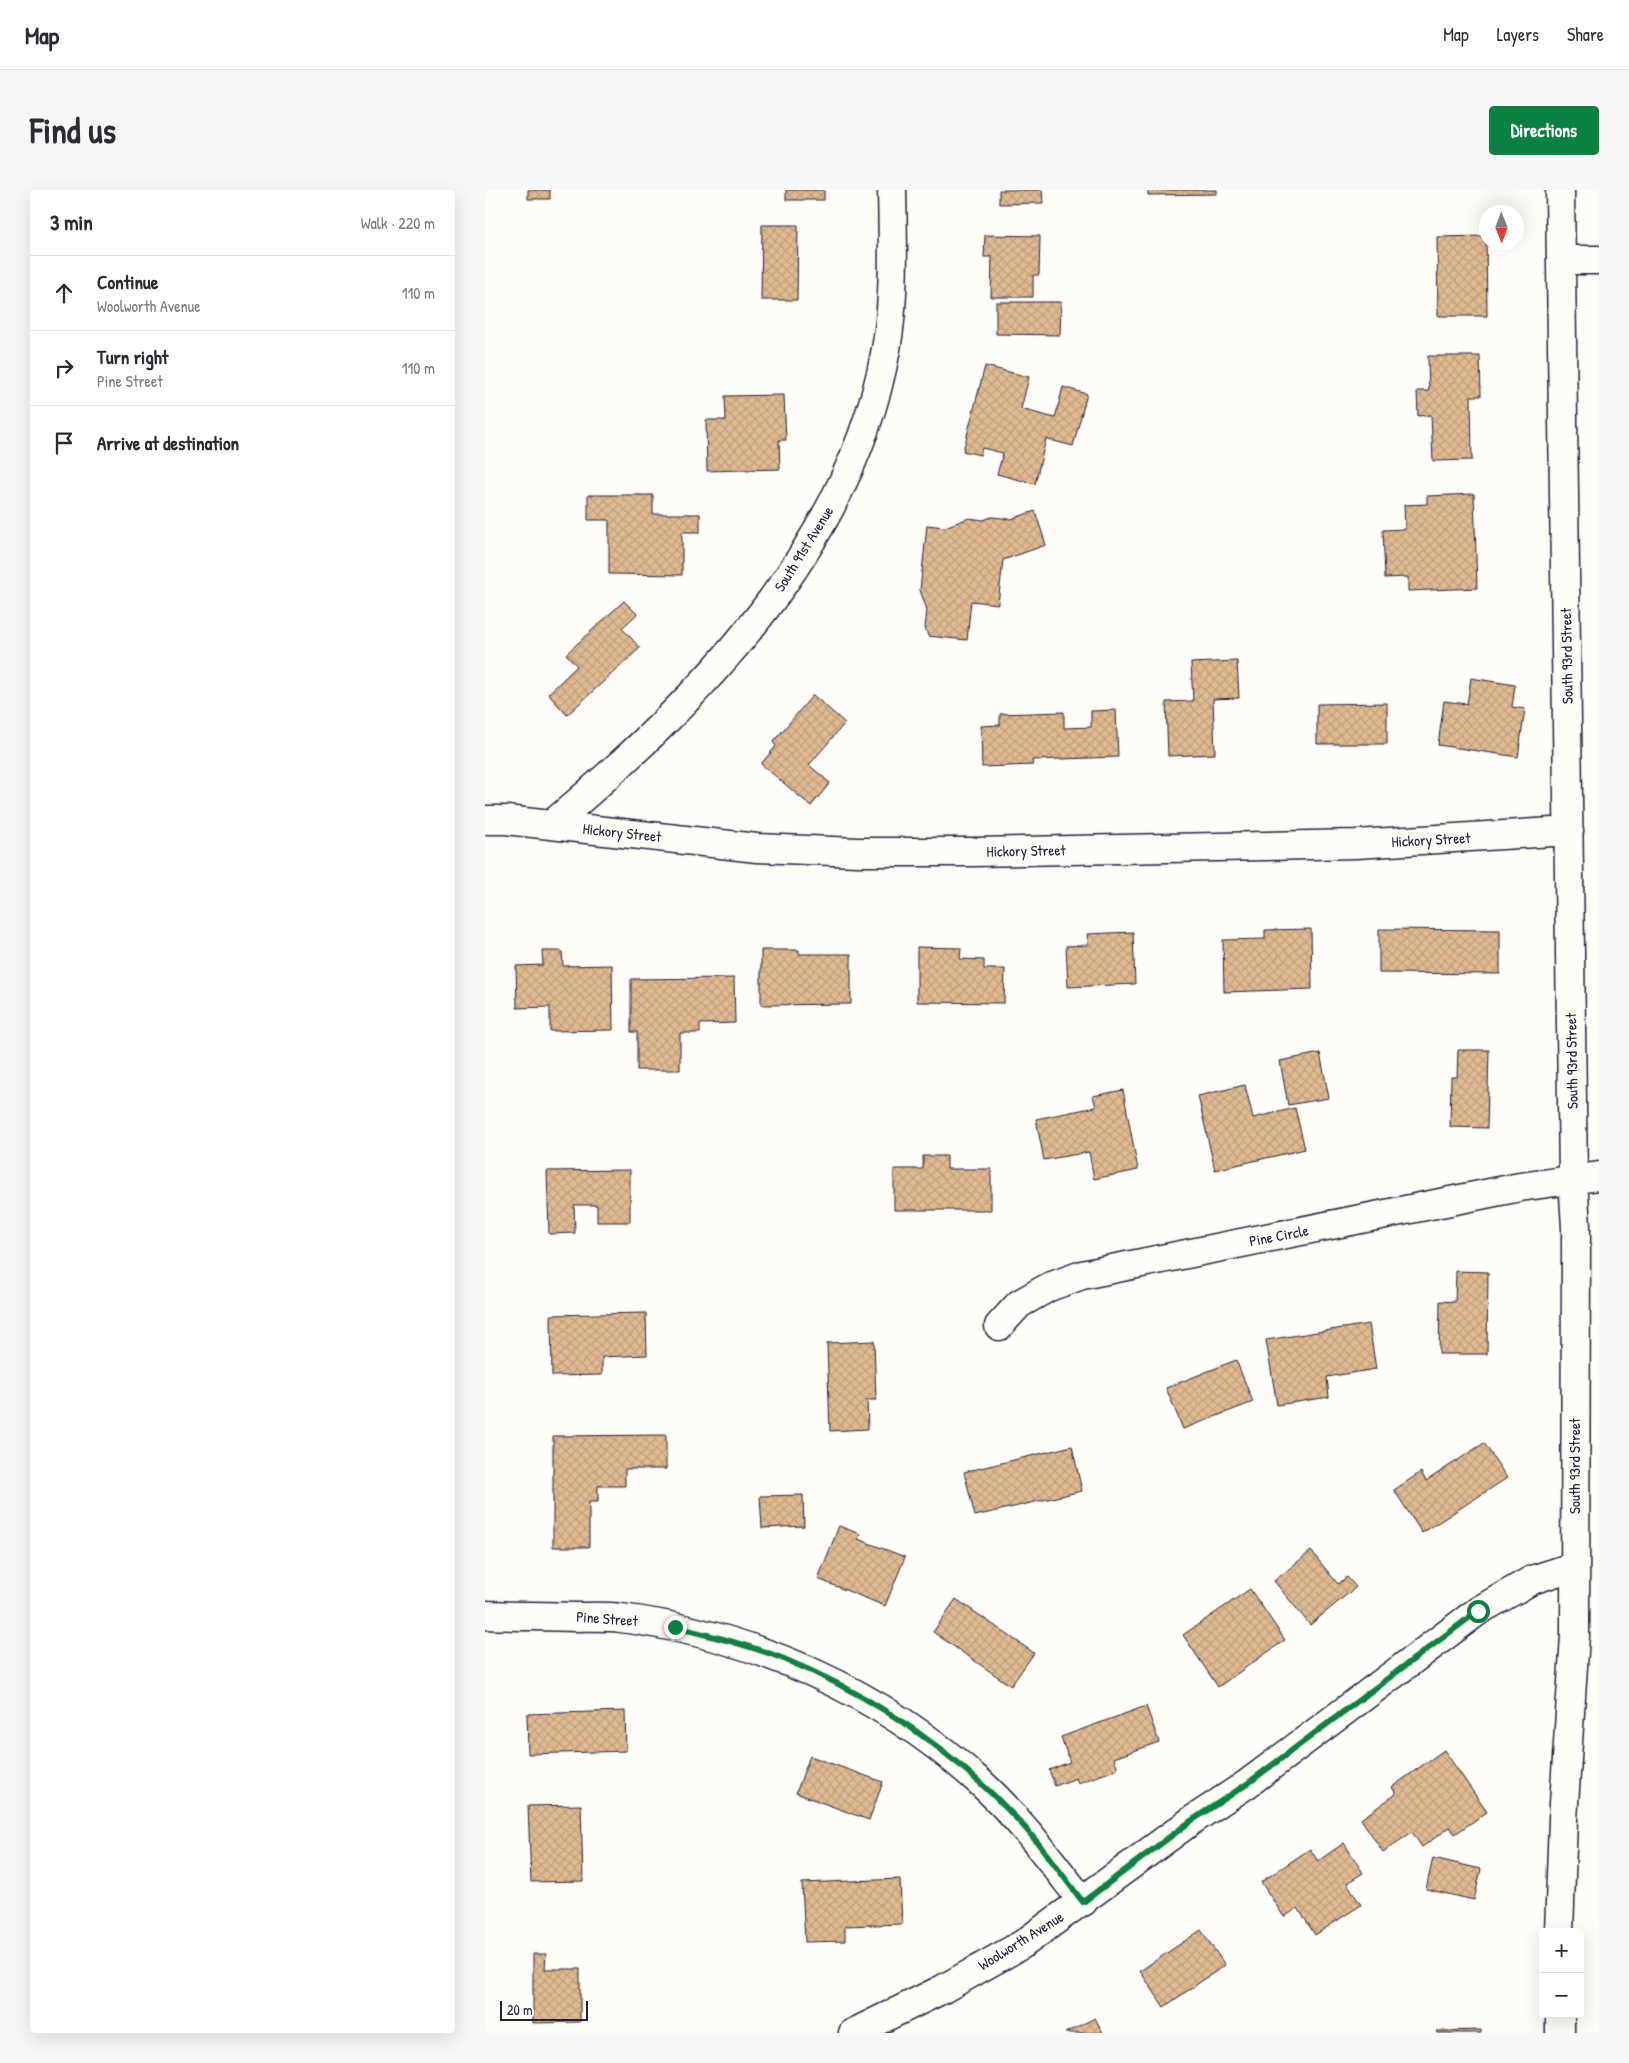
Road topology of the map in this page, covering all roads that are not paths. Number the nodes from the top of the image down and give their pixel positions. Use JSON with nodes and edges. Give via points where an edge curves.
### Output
{"nodes":[{"id":1,"x":891,"y":190,"type":"edge"},
{"id":2,"x":1560,"y":190,"type":"edge"},
{"id":3,"x":1561,"y":260,"type":"junction"},
{"id":4,"x":1599,"y":260,"type":"edge"},
{"id":5,"x":485,"y":820,"type":"edge"},
{"id":6,"x":551,"y":825,"type":"junction"},
{"id":7,"x":1569,"y":832,"type":"junction"},
{"id":8,"x":1586,"y":1178,"type":"edge"},
{"id":9,"x":999,"y":1326,"type":"dead end"},
{"id":10,"x":1575,"y":1566,"type":"junction"},
{"id":11,"x":485,"y":1615,"type":"edge"},
{"id":12,"x":1083,"y":1902,"type":"junction"},
{"id":13,"x":1559,"y":1928,"type":"edge"},
{"id":14,"x":1560,"y":2018,"type":"edge"},
{"id":15,"x":853,"y":2033,"type":"edge"},
{"id":16,"x":1560,"y":2033,"type":"edge"}],
"edges":[{"from":1,"to":6,"type":"street","name":"South 91st Avenue","via":[[891,312],[886,347],[878,388],[853,460],[831,506],[791,572],[746,634],[680,707],[614,772]]},
{"from":2,"to":3,"type":"street","name":"South 93rd Street"},
{"from":3,"to":4,"type":"street"},
{"from":3,"to":7,"type":"street","name":"South 93rd Street"},
{"from":5,"to":6,"type":"street","name":"Hickory Street"},
{"from":6,"to":7,"type":"street","name":"Hickory Street","via":[[757,848],[858,852],[1356,844]]},
{"from":7,"to":8,"type":"street","name":"South 93rd Street"},
{"from":8,"to":9,"type":"street","name":"Pine Circle","via":[[1511,1189],[1082,1275],[1049,1287],[1019,1304]]},
{"from":8,"to":10,"type":"street","name":"South 93rd Street","via":[[1576,1227]]},
{"from":10,"to":12,"type":"street","name":"Woolworth Avenue","via":[[1532,1580],[1478,1611]]},
{"from":10,"to":13,"type":"street","name":"South 93rd Street","via":[[1575,1636]]},
{"from":11,"to":12,"type":"street","name":"Pine Street","via":[[619,1618],[675,1627],[784,1659],[840,1685],[898,1719],[983,1784],[1018,1820]]},
{"from":12,"to":15,"type":"street","name":"Woolworth Avenue","via":[[1023,1944],[943,1989]]},
{"from":14,"to":16,"type":"street"}]}
